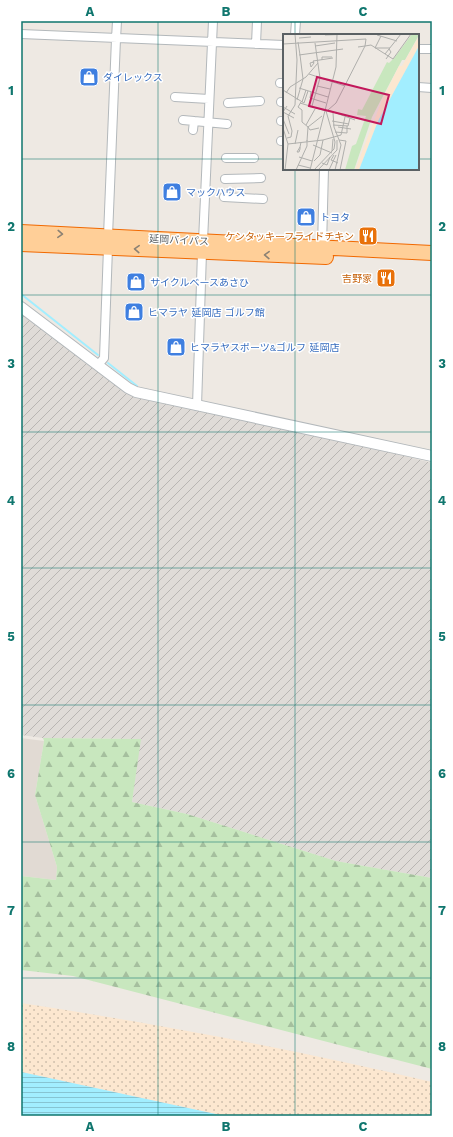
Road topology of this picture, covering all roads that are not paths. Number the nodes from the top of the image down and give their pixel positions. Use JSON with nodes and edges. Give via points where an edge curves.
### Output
{"nodes":[{"id":1,"x":117,"y":21,"type":"edge"},
{"id":2,"x":213,"y":21,"type":"edge"},
{"id":3,"x":257,"y":21,"type":"edge"},
{"id":4,"x":296,"y":21,"type":"edge"},
{"id":5,"x":21,"y":34,"type":"edge"},
{"id":6,"x":295,"y":34,"type":"edge"},
{"id":7,"x":116,"y":39,"type":"junction"},
{"id":8,"x":212,"y":42,"type":"junction"},
{"id":9,"x":256,"y":44,"type":"junction"},
{"id":10,"x":283,"y":45,"type":"edge"},
{"id":11,"x":419,"y":49,"type":"edge"},
{"id":12,"x":432,"y":49,"type":"edge"},
{"id":13,"x":419,"y":87,"type":"edge"},
{"id":14,"x":432,"y":88,"type":"edge"},
{"id":15,"x":175,"y":97,"type":"dead end"},
{"id":16,"x":209,"y":99,"type":"junction"},
{"id":17,"x":260,"y":101,"type":"dead end"},
{"id":18,"x":228,"y":103,"type":"dead end"},
{"id":19,"x":183,"y":120,"type":"dead end"},
{"id":20,"x":194,"y":120,"type":"junction"},
{"id":21,"x":208,"y":122,"type":"junction"},
{"id":22,"x":227,"y":124,"type":"dead end"},
{"id":23,"x":193,"y":130,"type":"dead end"},
{"id":24,"x":226,"y":158,"type":"dead end"},
{"id":25,"x":254,"y":158,"type":"dead end"},
{"id":26,"x":324,"y":170,"type":"edge"},
{"id":27,"x":261,"y":178,"type":"dead end"},
{"id":28,"x":225,"y":179,"type":"dead end"},
{"id":29,"x":224,"y":197,"type":"dead end"},
{"id":30,"x":263,"y":199,"type":"dead end"},
{"id":31,"x":21,"y":232,"type":"edge"},
{"id":32,"x":108,"y":242,"type":"junction"},
{"id":33,"x":21,"y":244,"type":"edge"},
{"id":34,"x":203,"y":247,"type":"junction"},
{"id":35,"x":322,"y":248,"type":"junction"},
{"id":36,"x":432,"y":253,"type":"edge"},
{"id":37,"x":432,"y":262,"type":"edge"},
{"id":38,"x":21,"y":307,"type":"edge"},
{"id":39,"x":98,"y":365,"type":"junction"},
{"id":40,"x":197,"y":406,"type":"junction"},
{"id":41,"x":432,"y":447,"type":"edge"},
{"id":42,"x":432,"y":456,"type":"edge"}],
"edges":[{"from":1,"to":7,"type":"street"},
{"from":2,"to":8,"type":"street"},
{"from":3,"to":9,"type":"street"},
{"from":4,"to":6,"type":"street"},
{"from":5,"to":7,"type":"street"},
{"from":7,"to":8,"type":"street"},
{"from":7,"to":32,"type":"street"},
{"from":8,"to":9,"type":"street"},
{"from":8,"to":16,"type":"street"},
{"from":9,"to":10,"type":"street"},
{"from":11,"to":12,"type":"street"},
{"from":13,"to":14,"type":"street"},
{"from":15,"to":16,"type":"street"},
{"from":16,"to":21,"type":"street"},
{"from":17,"to":18,"type":"street"},
{"from":19,"to":20,"type":"street"},
{"from":20,"to":21,"type":"street"},
{"from":20,"to":23,"type":"street"},
{"from":21,"to":22,"type":"street"},
{"from":21,"to":34,"type":"street"},
{"from":24,"to":25,"type":"street"},
{"from":26,"to":35,"type":"street"},
{"from":27,"to":28,"type":"street"},
{"from":29,"to":30,"type":"street"},
{"from":31,"to":32,"type":"highway","name":"延岡バイパス","one_way":true},
{"from":32,"to":33,"type":"highway","name":"延岡バイパス"},
{"from":32,"to":34,"type":"highway","name":"延岡バイパス"},
{"from":32,"to":39,"type":"street","via":[[104,358]]},
{"from":34,"to":35,"type":"highway","name":"延岡バイパス"},
{"from":37,"to":34,"type":"highway","name":"延岡バイパス","one_way":true},
{"from":34,"to":40,"type":"street"},
{"from":35,"to":36,"type":"highway","name":"延岡バイパス"},
{"from":38,"to":39,"type":"street"},
{"from":39,"to":40,"type":"street","via":[[136,392]]},
{"from":40,"to":42,"type":"street"},
{"from":41,"to":42,"type":"street"}]}
